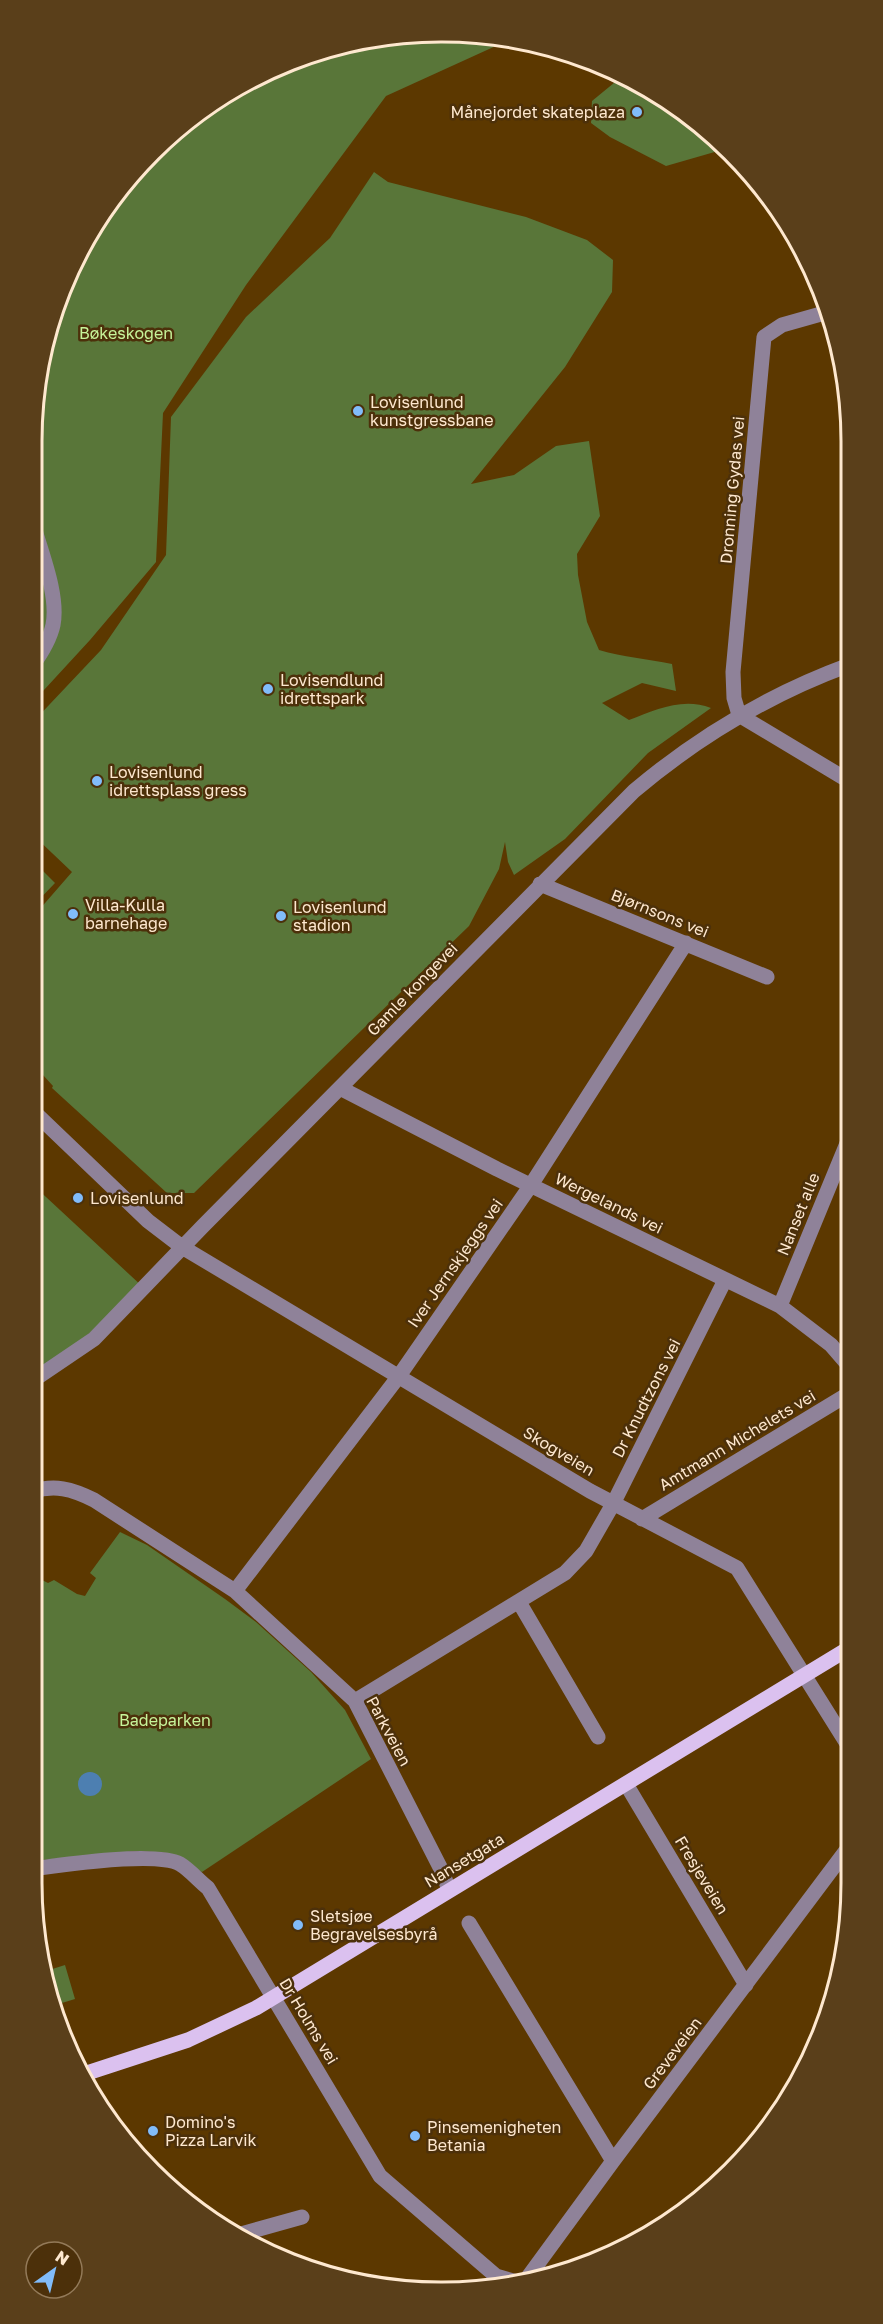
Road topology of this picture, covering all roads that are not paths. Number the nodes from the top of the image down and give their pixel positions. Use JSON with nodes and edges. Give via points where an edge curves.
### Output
{"nodes":[{"id":1,"x":820,"y":314,"type":"edge"},
{"id":2,"x":42,"y":556,"type":"edge"},
{"id":3,"x":42,"y":651,"type":"edge"},
{"id":4,"x":841,"y":668,"type":"edge"},
{"id":5,"x":739,"y":715,"type":"junction"},
{"id":6,"x":841,"y":776,"type":"edge"},
{"id":7,"x":540,"y":884,"type":"junction"},
{"id":8,"x":686,"y":943,"type":"junction"},
{"id":9,"x":767,"y":976,"type":"dead end"},
{"id":10,"x":340,"y":1088,"type":"junction"},
{"id":11,"x":42,"y":1120,"type":"edge"},
{"id":12,"x":841,"y":1158,"type":"edge"},
{"id":13,"x":531,"y":1185,"type":"junction"},
{"id":14,"x":182,"y":1247,"type":"junction"},
{"id":15,"x":725,"y":1280,"type":"junction"},
{"id":16,"x":780,"y":1306,"type":"junction"},
{"id":17,"x":841,"y":1356,"type":"edge"},
{"id":18,"x":42,"y":1374,"type":"edge"},
{"id":19,"x":399,"y":1376,"type":"junction"},
{"id":20,"x":841,"y":1398,"type":"edge"},
{"id":21,"x":42,"y":1488,"type":"edge"},
{"id":22,"x":613,"y":1504,"type":"junction"},
{"id":23,"x":642,"y":1519,"type":"junction"},
{"id":24,"x":235,"y":1591,"type":"junction"},
{"id":25,"x":519,"y":1602,"type":"junction"},
{"id":26,"x":841,"y":1653,"type":"edge"},
{"id":27,"x":805,"y":1675,"type":"junction"},
{"id":28,"x":355,"y":1701,"type":"junction"},
{"id":29,"x":841,"y":1734,"type":"edge"},
{"id":30,"x":598,"y":1737,"type":"dead end"},
{"id":31,"x":626,"y":1784,"type":"junction"},
{"id":32,"x":841,"y":1857,"type":"edge"},
{"id":33,"x":42,"y":1868,"type":"edge"},
{"id":34,"x":449,"y":1890,"type":"junction"},
{"id":35,"x":469,"y":1923,"type":"dead end"},
{"id":36,"x":746,"y":1985,"type":"junction"},
{"id":37,"x":274,"y":1997,"type":"junction"},
{"id":38,"x":90,"y":2072,"type":"edge"},
{"id":39,"x":613,"y":2161,"type":"junction"},
{"id":40,"x":302,"y":2217,"type":"dead end"},
{"id":41,"x":249,"y":2232,"type":"edge"},
{"id":42,"x":533,"y":2271,"type":"edge"},
{"id":43,"x":501,"y":2278,"type":"edge"}],
"edges":[{"from":1,"to":5,"type":"street","name":"Dronning Gydas vei","via":[[782,325],[764,337],[733,672]]},
{"from":2,"to":3,"type":"street","via":[[54,600],[53,626]]},
{"from":4,"to":5,"type":"street","name":"Gamle kongevei"},
{"from":5,"to":6,"type":"street"},
{"from":5,"to":7,"type":"street","name":"Gamle kongevei","via":[[677,756],[634,791]]},
{"from":7,"to":8,"type":"street","name":"Bjørnsons vei"},
{"from":7,"to":10,"type":"street","name":"Gamle kongevei"},
{"from":8,"to":9,"type":"street","name":"Bjørnsons vei"},
{"from":8,"to":13,"type":"street","name":"Iver Jernskjeggs vei"},
{"from":10,"to":13,"type":"street","name":"Wergelands vei"},
{"from":10,"to":14,"type":"street","name":"Gamle kongevei"},
{"from":11,"to":14,"type":"street","name":"Skogveien","via":[[148,1221]]},
{"from":12,"to":16,"type":"street","name":"Nanset alle"},
{"from":13,"to":15,"type":"street","name":"Wergelands vei"},
{"from":13,"to":19,"type":"street","name":"Iver Jernskjeggs vei"},
{"from":14,"to":18,"type":"street","name":"Gamle kongevei","via":[[94,1339]]},
{"from":14,"to":19,"type":"street","name":"Skogveien"},
{"from":15,"to":16,"type":"street","name":"Wergelands vei"},
{"from":15,"to":22,"type":"street","name":"Dr Knudtzons vei"},
{"from":16,"to":17,"type":"street","name":"Wergelands vei"},
{"from":19,"to":22,"type":"street","name":"Skogveien"},
{"from":19,"to":24,"type":"street","name":"Iver Jernskjeggs vei"},
{"from":20,"to":23,"type":"street","name":"Amtmann Michelets vei"},
{"from":21,"to":24,"type":"street","via":[[48,1486],[86,1496]]},
{"from":22,"to":23,"type":"street","name":"Skogveien"},
{"from":22,"to":25,"type":"street","name":"Dr Knudtzons vei","via":[[577,1562]]},
{"from":23,"to":27,"type":"street","name":"Skogveien","via":[[737,1568]]},
{"from":24,"to":28,"type":"street","name":"Parkveien"},
{"from":25,"to":28,"type":"street","name":"Dr Knudtzons vei"},
{"from":25,"to":30,"type":"street"},
{"from":26,"to":27,"type":"main road","name":"Nansetgata"},
{"from":27,"to":29,"type":"street","name":"Skogveien"},
{"from":27,"to":31,"type":"main road","name":"Nansetgata"},
{"from":28,"to":34,"type":"street","name":"Parkveien"},
{"from":31,"to":34,"type":"main road","name":"Nansetgata"},
{"from":31,"to":36,"type":"street","name":"Fresjeveien"},
{"from":32,"to":36,"type":"street","name":"Greveveien"},
{"from":33,"to":37,"type":"street","name":"Dr Holms vei","via":[[151,1859],[179,1864],[208,1888]]},
{"from":34,"to":37,"type":"main road","name":"Nansetgata"},
{"from":35,"to":39,"type":"street"},
{"from":36,"to":39,"type":"street","name":"Greveveien"},
{"from":37,"to":38,"type":"main road","name":"Nansetgata","via":[[188,2040]]},
{"from":37,"to":43,"type":"street","name":"Dr Holms vei","via":[[380,2176]]},
{"from":39,"to":42,"type":"street","name":"Greveveien"},
{"from":40,"to":41,"type":"street"}]}
